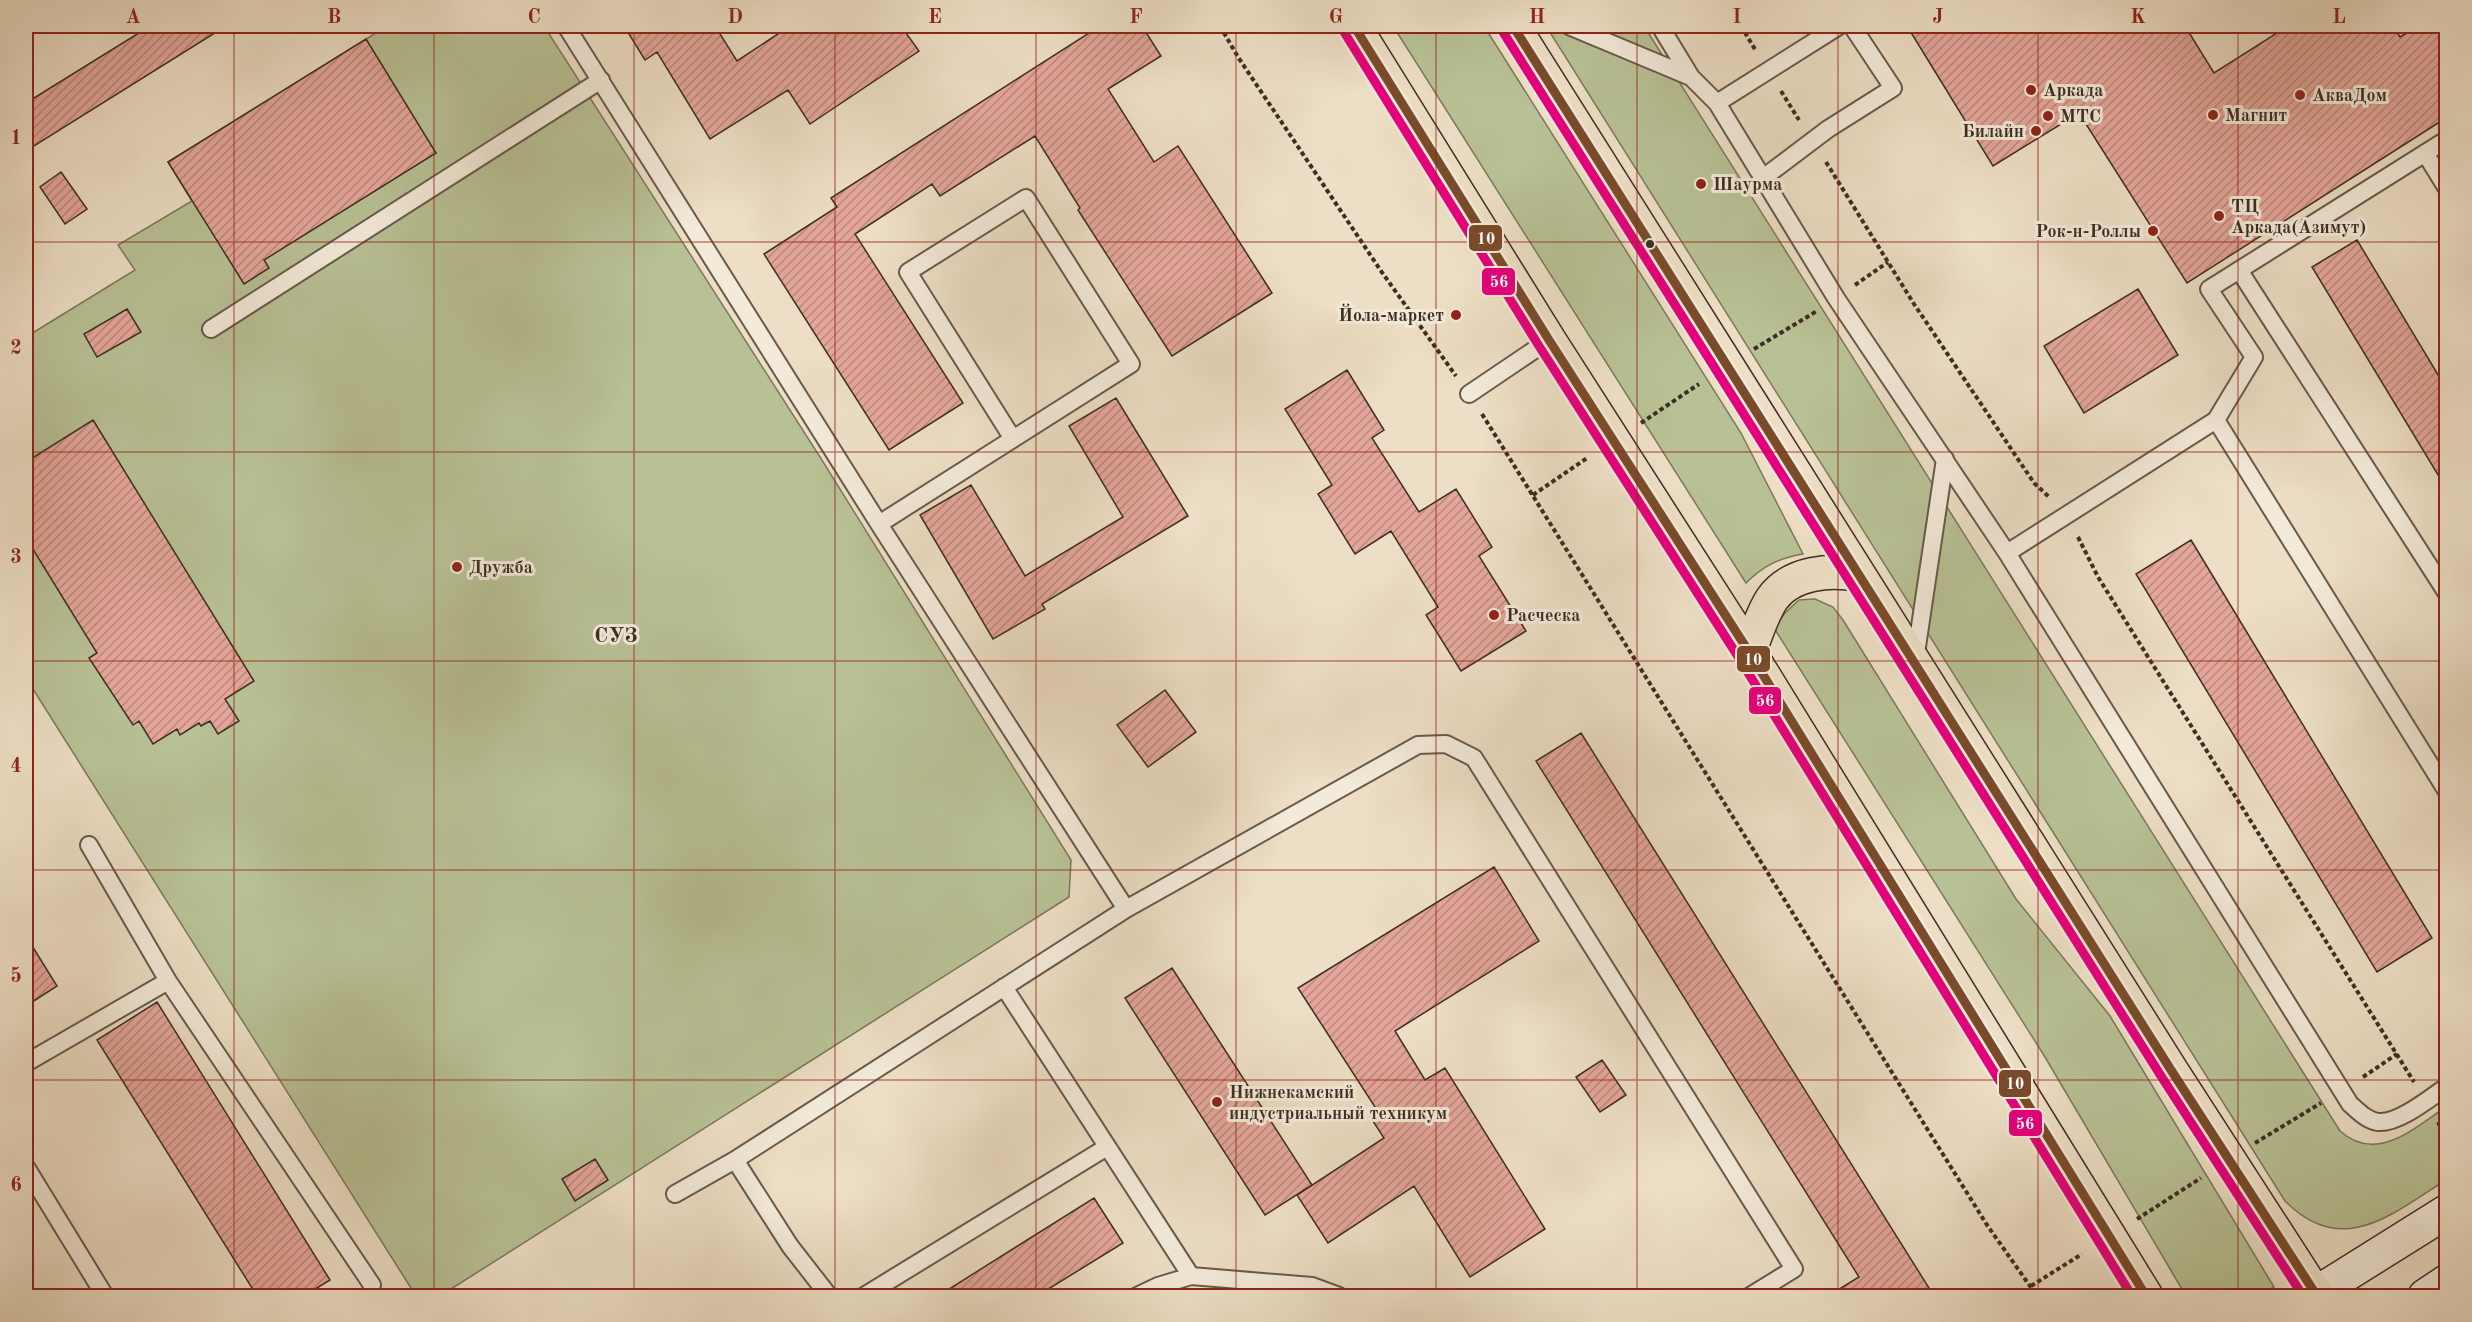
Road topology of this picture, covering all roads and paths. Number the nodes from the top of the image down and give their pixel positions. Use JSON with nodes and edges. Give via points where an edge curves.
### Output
{"nodes":[{"id":1,"x":566,"y":26,"type":"edge"},
{"id":2,"x":1220,"y":26,"type":"edge"},
{"id":3,"x":1354,"y":26,"type":"edge"},
{"id":4,"x":1513,"y":26,"type":"edge"},
{"id":5,"x":1569,"y":26,"type":"edge"},
{"id":6,"x":1660,"y":26,"type":"edge"},
{"id":7,"x":1839,"y":26,"type":"edge"},
{"id":8,"x":1852,"y":26,"type":"edge"},
{"id":9,"x":1690,"y":77,"type":"junction"},
{"id":10,"x":601,"y":80,"type":"junction"},
{"id":11,"x":1717,"y":103,"type":"junction"},
{"id":12,"x":2446,"y":140,"type":"edge"},
{"id":13,"x":2425,"y":153,"type":"junction"},
{"id":14,"x":1762,"y":178,"type":"junction"},
{"id":15,"x":2446,"y":187,"type":"edge"},
{"id":16,"x":2239,"y":270,"type":"junction"},
{"id":17,"x":211,"y":329,"type":"dead end"},
{"id":18,"x":1549,"y":340,"type":"junction"},
{"id":19,"x":1469,"y":394,"type":"junction"},
{"id":20,"x":2216,"y":420,"type":"junction"},
{"id":21,"x":1013,"y":439,"type":"junction"},
{"id":22,"x":1944,"y":459,"type":"junction"},
{"id":23,"x":879,"y":524,"type":"junction"},
{"id":24,"x":2007,"y":552,"type":"junction"},
{"id":25,"x":1859,"y":575,"type":"junction"},
{"id":26,"x":2446,"y":592,"type":"edge"},
{"id":27,"x":1749,"y":652,"type":"junction"},
{"id":28,"x":1915,"y":662,"type":"junction"},
{"id":29,"x":2446,"y":790,"type":"edge"},
{"id":30,"x":89,"y":845,"type":"dead end"},
{"id":31,"x":1126,"y":909,"type":"junction"},
{"id":32,"x":168,"y":981,"type":"junction"},
{"id":33,"x":1004,"y":987,"type":"junction"},
{"id":34,"x":26,"y":1063,"type":"edge"},
{"id":35,"x":2446,"y":1087,"type":"edge"},
{"id":36,"x":1107,"y":1147,"type":"junction"},
{"id":37,"x":735,"y":1160,"type":"junction"},
{"id":38,"x":26,"y":1167,"type":"edge"},
{"id":39,"x":675,"y":1194,"type":"dead end"},
{"id":40,"x":2446,"y":1212,"type":"edge"},
{"id":41,"x":1191,"y":1276,"type":"junction"},
{"id":42,"x":2446,"y":1282,"type":"edge"},
{"id":43,"x":372,"y":1285,"type":"dead end"},
{"id":44,"x":105,"y":1296,"type":"edge"},
{"id":45,"x":829,"y":1296,"type":"edge"},
{"id":46,"x":864,"y":1296,"type":"edge"},
{"id":47,"x":1137,"y":1296,"type":"edge"},
{"id":48,"x":1339,"y":1296,"type":"edge"},
{"id":49,"x":1750,"y":1296,"type":"edge"},
{"id":50,"x":2037,"y":1296,"type":"edge"},
{"id":51,"x":2146,"y":1296,"type":"edge"},
{"id":52,"x":2314,"y":1296,"type":"edge"},
{"id":53,"x":2425,"y":1296,"type":"edge"}],
"edges":[{"from":1,"to":10,"type":"lane"},
{"from":2,"to":19,"type":"path","via":[[1374,261]]},
{"from":3,"to":18,"type":"main road"},
{"from":4,"to":25,"type":"main road"},
{"from":5,"to":9,"type":"lane"},
{"from":6,"to":9,"type":"lane"},
{"from":7,"to":11,"type":"lane"},
{"from":8,"to":14,"type":"lane","via":[[1893,88],[1828,129]]},
{"from":9,"to":11,"type":"lane"},
{"from":10,"to":17,"type":"lane"},
{"from":10,"to":23,"type":"lane"},
{"from":11,"to":14,"type":"lane"},
{"from":12,"to":13,"type":"lane"},
{"from":13,"to":15,"type":"lane"},
{"from":13,"to":16,"type":"lane"},
{"from":14,"to":22,"type":"lane","via":[[1836,298]]},
{"from":16,"to":20,"type":"lane","via":[[2209,289],[2254,357]]},
{"from":16,"to":26,"type":"lane"},
{"from":18,"to":19,"type":"lane"},
{"from":18,"to":27,"type":"main road"},
{"from":19,"to":50,"type":"path","via":[[1975,1205]]},
{"from":20,"to":24,"type":"lane"},
{"from":20,"to":29,"type":"lane"},
{"from":21,"to":21,"type":"lane","via":[[1131,364],[1026,198],[908,272]]},
{"from":21,"to":23,"type":"lane"},
{"from":22,"to":24,"type":"lane"},
{"from":22,"to":28,"type":"lane"},
{"from":23,"to":31,"type":"lane"},
{"from":24,"to":35,"type":"lane","via":[[2350,1104],[2363,1116],[2379,1122],[2397,1118]]},
{"from":25,"to":27,"type":"main road","via":[[1838,571],[1808,576],[1785,586],[1772,599]]},
{"from":25,"to":28,"type":"main road"},
{"from":27,"to":51,"type":"main road"},
{"from":28,"to":52,"type":"main road"},
{"from":30,"to":32,"type":"lane"},
{"from":31,"to":33,"type":"lane"},
{"from":31,"to":49,"type":"lane","via":[[1418,745],[1446,744],[1474,758],[1794,1269]]},
{"from":32,"to":34,"type":"lane"},
{"from":32,"to":43,"type":"lane"},
{"from":33,"to":36,"type":"lane"},
{"from":33,"to":37,"type":"lane"},
{"from":36,"to":41,"type":"lane"},
{"from":36,"to":46,"type":"lane"},
{"from":37,"to":39,"type":"lane"},
{"from":37,"to":45,"type":"lane","via":[[790,1246]]},
{"from":38,"to":44,"type":"lane"},
{"from":40,"to":52,"type":"main road"},
{"from":41,"to":47,"type":"lane"},
{"from":41,"to":48,"type":"lane","via":[[1312,1286]]},
{"from":42,"to":53,"type":"main road"}]}
